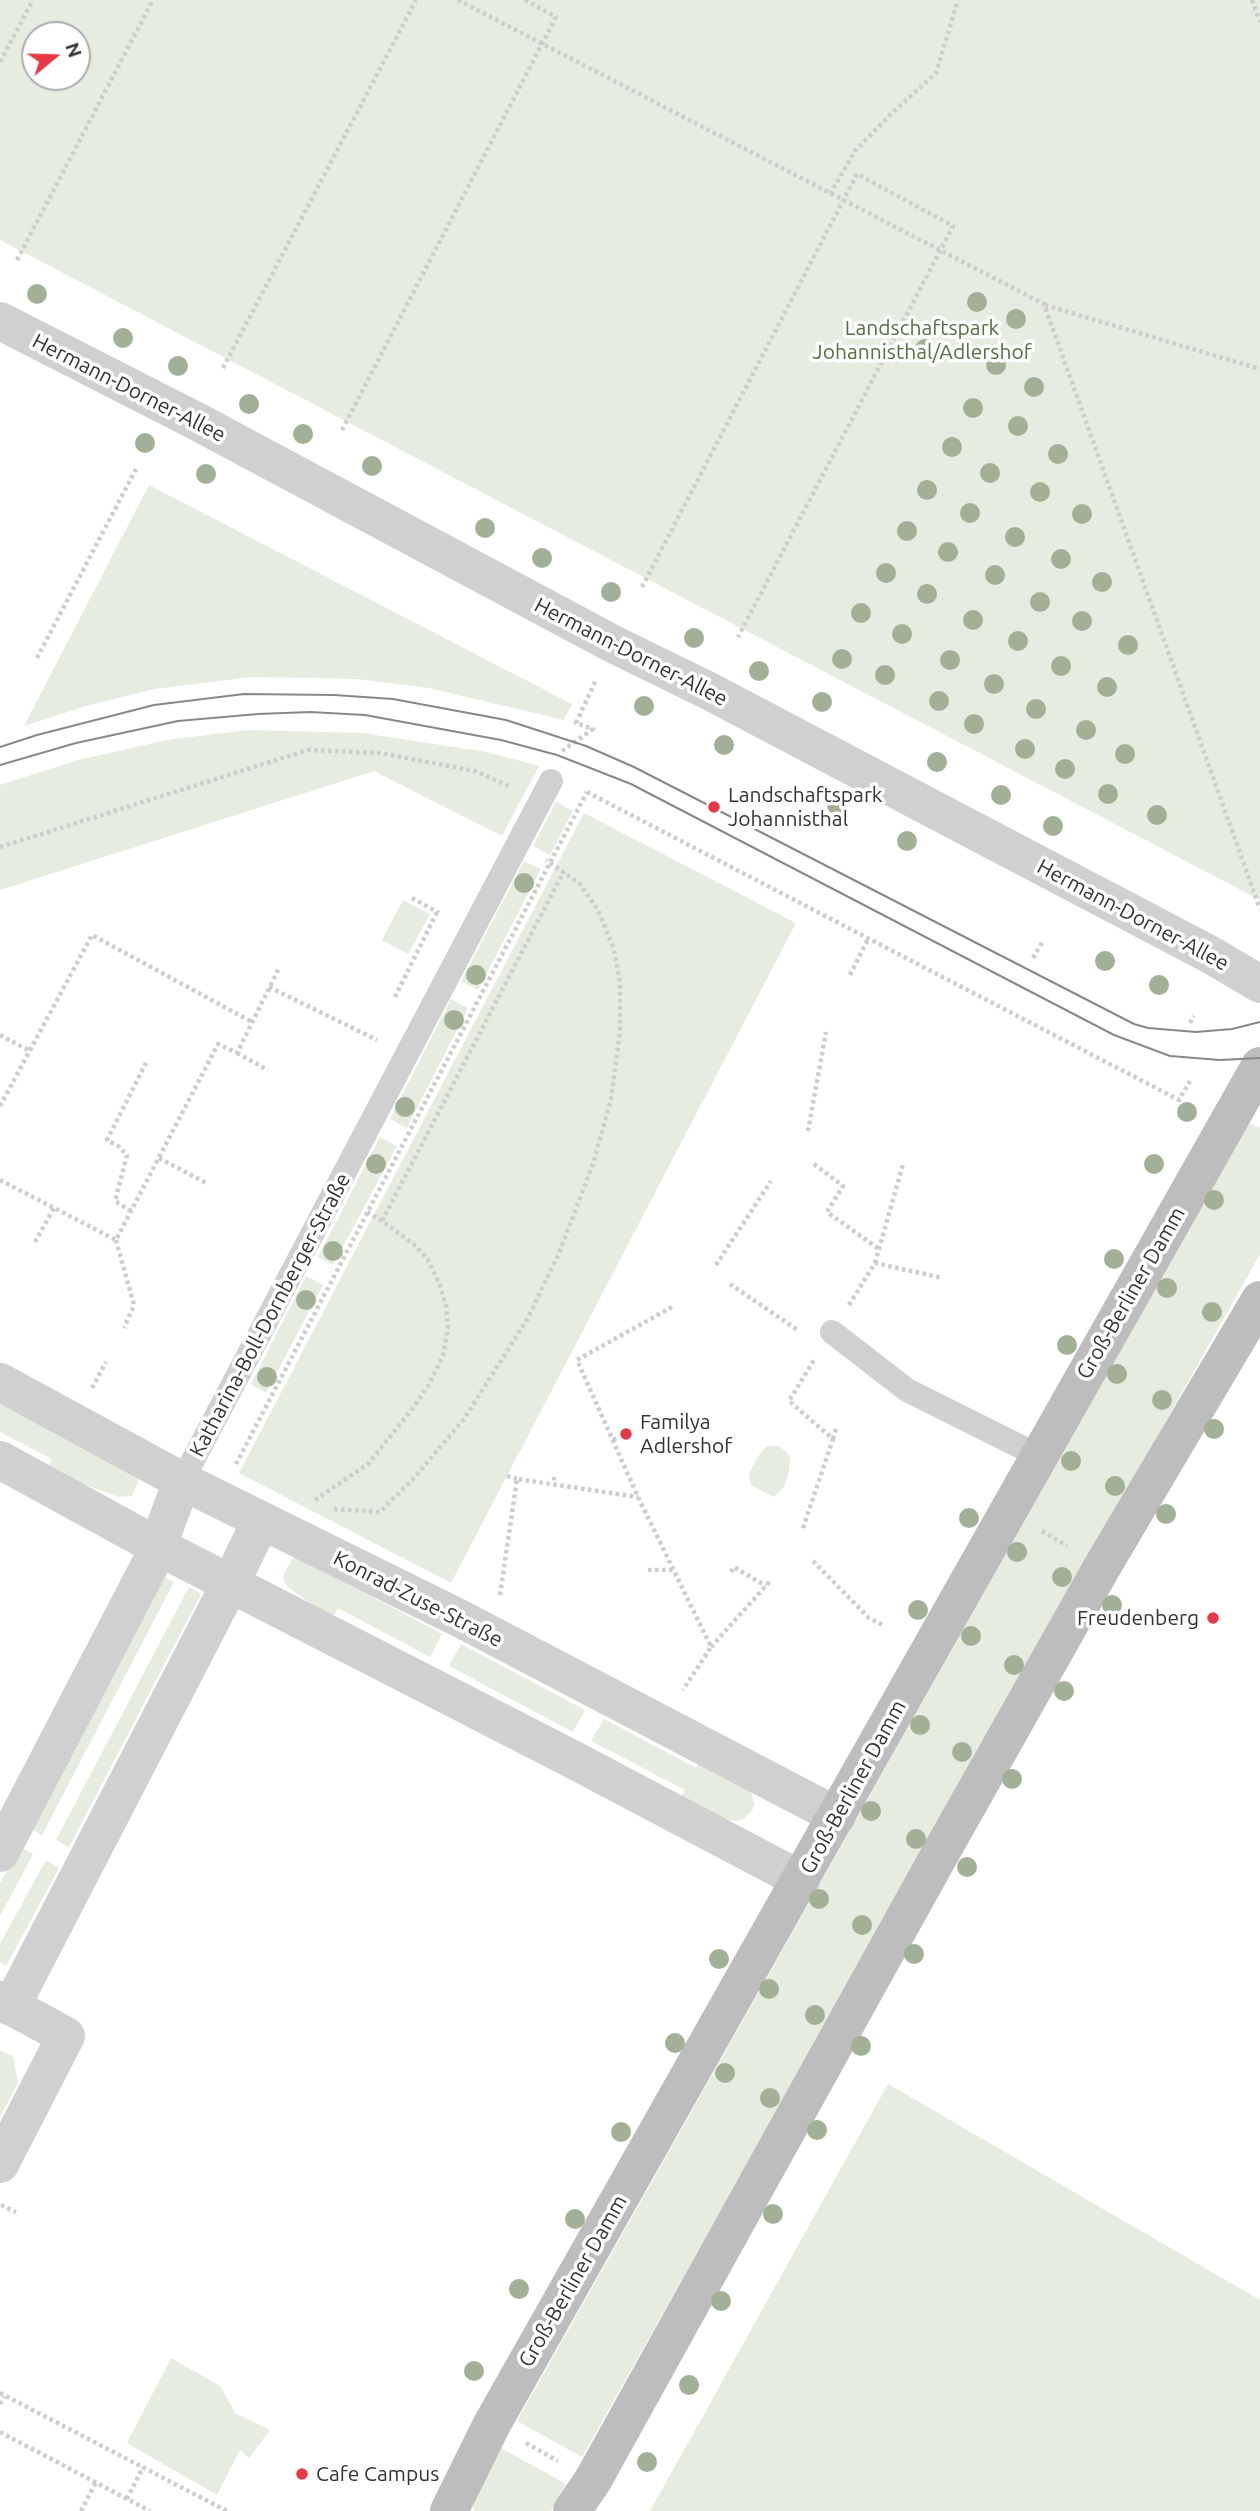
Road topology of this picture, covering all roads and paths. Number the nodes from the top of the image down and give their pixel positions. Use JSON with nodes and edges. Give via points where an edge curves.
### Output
{"nodes":[{"id":1,"x":33,"y":0,"type":"edge"},
{"id":2,"x":153,"y":0,"type":"edge"},
{"id":3,"x":416,"y":0,"type":"edge"},
{"id":4,"x":458,"y":0,"type":"edge"},
{"id":5,"x":525,"y":0,"type":"edge"},
{"id":6,"x":958,"y":0,"type":"edge"},
{"id":7,"x":1252,"y":0,"type":"edge"},
{"id":8,"x":1260,"y":22,"type":"edge"},
{"id":9,"x":543,"y":43,"type":"junction"},
{"id":10,"x":0,"y":62,"type":"edge"},
{"id":11,"x":830,"y":194,"type":"junction"},
{"id":12,"x":844,"y":200,"type":"junction"},
{"id":13,"x":940,"y":251,"type":"junction"},
{"id":14,"x":17,"y":260,"type":"dead end"},
{"id":15,"x":1044,"y":304,"type":"junction"},
{"id":16,"x":0,"y":321,"type":"edge"},
{"id":17,"x":223,"y":368,"type":"dead end"},
{"id":18,"x":1260,"y":369,"type":"edge"},
{"id":19,"x":342,"y":430,"type":"dead end"},
{"id":20,"x":136,"y":469,"type":"dead end"},
{"id":21,"x":642,"y":587,"type":"dead end"},
{"id":22,"x":737,"y":637,"type":"dead end"},
{"id":23,"x":37,"y":658,"type":"dead end"},
{"id":24,"x":585,"y":702,"type":"dead end"},
{"id":25,"x":557,"y":755,"type":"dead end"},
{"id":26,"x":551,"y":781,"type":"dead end"},
{"id":27,"x":578,"y":789,"type":"dead end"},
{"id":28,"x":518,"y":790,"type":"dead end"},
{"id":29,"x":587,"y":792,"type":"junction"},
{"id":30,"x":0,"y":847,"type":"edge"},
{"id":31,"x":551,"y":863,"type":"junction"},
{"id":32,"x":564,"y":871,"type":"junction"},
{"id":33,"x":412,"y":898,"type":"dead end"},
{"id":34,"x":1260,"y":909,"type":"edge"},
{"id":35,"x":868,"y":939,"type":"junction"},
{"id":36,"x":1043,"y":942,"type":"dead end"},
{"id":37,"x":1033,"y":958,"type":"dead end"},
{"id":38,"x":279,"y":968,"type":"dead end"},
{"id":39,"x":850,"y":975,"type":"dead end"},
{"id":40,"x":1260,"y":984,"type":"edge"},
{"id":41,"x":269,"y":987,"type":"junction"},
{"id":42,"x":392,"y":1004,"type":"dead end"},
{"id":43,"x":1194,"y":1016,"type":"dead end"},
{"id":44,"x":252,"y":1022,"type":"junction"},
{"id":45,"x":1190,"y":1023,"type":"dead end"},
{"id":46,"x":380,"y":1027,"type":"dead end"},
{"id":47,"x":826,"y":1032,"type":"dead end"},
{"id":48,"x":0,"y":1035,"type":"edge"},
{"id":49,"x":30,"y":1051,"type":"junction"},
{"id":50,"x":237,"y":1053,"type":"junction"},
{"id":51,"x":146,"y":1063,"type":"dead end"},
{"id":52,"x":1260,"y":1066,"type":"edge"},
{"id":53,"x":268,"y":1070,"type":"dead end"},
{"id":54,"x":1190,"y":1081,"type":"dead end"},
{"id":55,"x":0,"y":1106,"type":"edge"},
{"id":56,"x":808,"y":1131,"type":"dead end"},
{"id":57,"x":159,"y":1158,"type":"junction"},
{"id":58,"x":814,"y":1164,"type":"dead end"},
{"id":59,"x":904,"y":1164,"type":"dead end"},
{"id":60,"x":0,"y":1180,"type":"edge"},
{"id":61,"x":771,"y":1181,"type":"dead end"},
{"id":62,"x":208,"y":1184,"type":"dead end"},
{"id":63,"x":54,"y":1208,"type":"junction"},
{"id":64,"x":131,"y":1211,"type":"junction"},
{"id":65,"x":367,"y":1212,"type":"junction"},
{"id":66,"x":382,"y":1221,"type":"junction"},
{"id":67,"x":116,"y":1240,"type":"junction"},
{"id":68,"x":35,"y":1242,"type":"dead end"},
{"id":69,"x":879,"y":1249,"type":"junction"},
{"id":70,"x":875,"y":1263,"type":"junction"},
{"id":71,"x":716,"y":1265,"type":"dead end"},
{"id":72,"x":943,"y":1278,"type":"dead end"},
{"id":73,"x":730,"y":1284,"type":"dead end"},
{"id":74,"x":1260,"y":1300,"type":"edge"},
{"id":75,"x":672,"y":1307,"type":"dead end"},
{"id":76,"x":124,"y":1328,"type":"dead end"},
{"id":77,"x":827,"y":1339,"type":"junction"},
{"id":78,"x":106,"y":1362,"type":"dead end"},
{"id":79,"x":0,"y":1382,"type":"edge"},
{"id":80,"x":91,"y":1391,"type":"dead end"},
{"id":81,"x":836,"y":1429,"type":"dead end"},
{"id":82,"x":626,"y":1434,"type":"dead end"},
{"id":83,"x":833,"y":1439,"type":"junction"},
{"id":84,"x":613,"y":1440,"type":"junction"},
{"id":85,"x":1039,"y":1456,"type":"junction"},
{"id":86,"x":0,"y":1461,"type":"edge"},
{"id":87,"x":236,"y":1465,"type":"dead end"},
{"id":88,"x":507,"y":1476,"type":"dead end"},
{"id":89,"x":554,"y":1477,"type":"dead end"},
{"id":90,"x":517,"y":1479,"type":"junction"},
{"id":91,"x":182,"y":1481,"type":"junction"},
{"id":92,"x":554,"y":1484,"type":"junction"},
{"id":93,"x":638,"y":1497,"type":"junction"},
{"id":94,"x":305,"y":1507,"type":"dead end"},
{"id":95,"x":330,"y":1509,"type":"dead end"},
{"id":96,"x":261,"y":1521,"type":"junction"},
{"id":97,"x":1035,"y":1527,"type":"dead end"},
{"id":98,"x":803,"y":1528,"type":"dead end"},
{"id":99,"x":159,"y":1547,"type":"junction"},
{"id":100,"x":1077,"y":1553,"type":"dead end"},
{"id":101,"x":813,"y":1561,"type":"dead end"},
{"id":102,"x":648,"y":1570,"type":"dead end"},
{"id":103,"x":674,"y":1570,"type":"junction"},
{"id":104,"x":731,"y":1572,"type":"dead end"},
{"id":105,"x":771,"y":1580,"type":"dead end"},
{"id":106,"x":230,"y":1584,"type":"junction"},
{"id":107,"x":766,"y":1586,"type":"junction"},
{"id":108,"x":499,"y":1603,"type":"dead end"},
{"id":109,"x":883,"y":1625,"type":"dead end"},
{"id":110,"x":712,"y":1647,"type":"junction"},
{"id":111,"x":677,"y":1698,"type":"dead end"},
{"id":112,"x":837,"y":1816,"type":"junction"},
{"id":113,"x":0,"y":1853,"type":"edge"},
{"id":114,"x":801,"y":1880,"type":"junction"},
{"id":115,"x":6,"y":2003,"type":"edge"},
{"id":116,"x":0,"y":2164,"type":"edge"},
{"id":117,"x":0,"y":2205,"type":"edge"},
{"id":118,"x":16,"y":2212,"type":"dead end"},
{"id":119,"x":2,"y":2395,"type":"edge"},
{"id":120,"x":0,"y":2404,"type":"edge"},
{"id":121,"x":0,"y":2432,"type":"edge"},
{"id":122,"x":521,"y":2440,"type":"dead end"},
{"id":123,"x":564,"y":2464,"type":"dead end"},
{"id":124,"x":143,"y":2468,"type":"junction"},
{"id":125,"x":96,"y":2482,"type":"junction"},
{"id":126,"x":127,"y":2499,"type":"junction"},
{"id":127,"x":81,"y":2511,"type":"edge"},
{"id":128,"x":150,"y":2511,"type":"edge"},
{"id":129,"x":227,"y":2511,"type":"edge"},
{"id":130,"x":450,"y":2511,"type":"edge"},
{"id":131,"x":572,"y":2511,"type":"edge"}],
"edges":[{"from":1,"to":10,"type":"path"},
{"from":2,"to":14,"type":"path"},
{"from":3,"to":17,"type":"path"},
{"from":4,"to":9,"type":"path"},
{"from":5,"to":9,"type":"path","via":[[556,17]]},
{"from":6,"to":11,"type":"path","via":[[936,73],[855,152]]},
{"from":7,"to":8,"type":"path"},
{"from":9,"to":11,"type":"path"},
{"from":9,"to":19,"type":"path"},
{"from":11,"to":12,"type":"path"},
{"from":12,"to":13,"type":"path"},
{"from":12,"to":13,"type":"path","via":[[857,174],[953,226]]},
{"from":12,"to":21,"type":"path"},
{"from":13,"to":15,"type":"path"},
{"from":13,"to":22,"type":"path"},
{"from":15,"to":18,"type":"path"},
{"from":15,"to":34,"type":"path"},
{"from":16,"to":40,"type":"street","name":"Hermann-Dorner-Allee"},
{"from":20,"to":23,"type":"path"},
{"from":24,"to":25,"type":"path","via":[[576,723],[593,729]]},
{"from":26,"to":91,"type":"lane","name":"Katharina-Boll-Dornberger-Straße"},
{"from":27,"to":29,"type":"path"},
{"from":28,"to":30,"type":"path","via":[[462,768],[380,753],[308,750]]},
{"from":29,"to":31,"type":"path"},
{"from":29,"to":35,"type":"path"},
{"from":31,"to":32,"type":"path"},
{"from":31,"to":65,"type":"path"},
{"from":32,"to":66,"type":"path"},
{"from":32,"to":95,"type":"path","via":[[598,910],[614,950],[620,982],[620,1032],[611,1100],[593,1164],[528,1318],[464,1419],[380,1512]]},
{"from":33,"to":42,"type":"path","via":[[437,912]]},
{"from":35,"to":39,"type":"path"},
{"from":35,"to":54,"type":"path","via":[[1179,1100]]},
{"from":36,"to":37,"type":"path"},
{"from":38,"to":41,"type":"path"},
{"from":41,"to":44,"type":"path"},
{"from":41,"to":46,"type":"path","via":[[375,1039]]},
{"from":43,"to":45,"type":"path"},
{"from":44,"to":49,"type":"path","via":[[92,936]]},
{"from":44,"to":50,"type":"path"},
{"from":47,"to":56,"type":"path"},
{"from":48,"to":49,"type":"path"},
{"from":49,"to":55,"type":"path"},
{"from":50,"to":53,"type":"path"},
{"from":50,"to":57,"type":"path","via":[[218,1044]]},
{"from":51,"to":64,"type":"path","via":[[107,1140],[127,1155],[115,1201]]},
{"from":52,"to":85,"type":"main road","name":"Groß-Berliner Damm"},
{"from":57,"to":62,"type":"path"},
{"from":57,"to":64,"type":"path"},
{"from":58,"to":69,"type":"path","via":[[843,1186],[827,1212]]},
{"from":59,"to":69,"type":"path"},
{"from":60,"to":63,"type":"path"},
{"from":61,"to":71,"type":"path"},
{"from":63,"to":67,"type":"path"},
{"from":63,"to":68,"type":"path"},
{"from":64,"to":67,"type":"path"},
{"from":65,"to":66,"type":"path"},
{"from":65,"to":87,"type":"path"},
{"from":66,"to":94,"type":"path","via":[[416,1246],[439,1283],[448,1328],[443,1356],[414,1407],[368,1464]]},
{"from":67,"to":76,"type":"path","via":[[134,1306]]},
{"from":69,"to":70,"type":"path"},
{"from":70,"to":72,"type":"path"},
{"from":70,"to":77,"type":"path"},
{"from":73,"to":77,"type":"path"},
{"from":74,"to":131,"type":"main road","via":[[1095,1579]]},
{"from":75,"to":84,"type":"path","via":[[577,1360]]},
{"from":77,"to":83,"type":"path","via":[[789,1401]]},
{"from":77,"to":85,"type":"lane","via":[[907,1390]]},
{"from":78,"to":80,"type":"path"},
{"from":79,"to":91,"type":"street","name":"Konrad-Zuse-Straße"},
{"from":81,"to":83,"type":"path"},
{"from":82,"to":84,"type":"path"},
{"from":83,"to":98,"type":"path"},
{"from":84,"to":93,"type":"path"},
{"from":85,"to":112,"type":"main road","name":"Groß-Berliner Damm"},
{"from":86,"to":99,"type":"street"},
{"from":88,"to":90,"type":"path"},
{"from":89,"to":92,"type":"path"},
{"from":90,"to":92,"type":"path"},
{"from":90,"to":108,"type":"path"},
{"from":91,"to":96,"type":"street","name":"Konrad-Zuse-Straße"},
{"from":91,"to":99,"type":"street","name":"Katharina-Boll-Dornberger-Straße"},
{"from":92,"to":93,"type":"path"},
{"from":93,"to":103,"type":"path"},
{"from":96,"to":106,"type":"street"},
{"from":96,"to":112,"type":"street","name":"Konrad-Zuse-Straße","via":[[461,1619]]},
{"from":97,"to":100,"type":"path"},
{"from":99,"to":106,"type":"street"},
{"from":99,"to":113,"type":"street","name":"Katharina-Boll-Dornberger-Straße"},
{"from":101,"to":109,"type":"path","via":[[869,1618]]},
{"from":102,"to":103,"type":"path"},
{"from":103,"to":110,"type":"path"},
{"from":104,"to":107,"type":"path","via":[[734,1567]]},
{"from":105,"to":107,"type":"path"},
{"from":106,"to":114,"type":"street"},
{"from":106,"to":115,"type":"street"},
{"from":107,"to":110,"type":"path"},
{"from":110,"to":111,"type":"path"},
{"from":112,"to":114,"type":"main road","name":"Groß-Berliner Damm"},
{"from":114,"to":130,"type":"main road","name":"Groß-Berliner Damm","via":[[492,2424]]},
{"from":115,"to":116,"type":"street","via":[[66,2036]]},
{"from":117,"to":118,"type":"path"},
{"from":119,"to":120,"type":"path"},
{"from":119,"to":124,"type":"path"},
{"from":121,"to":125,"type":"path"},
{"from":122,"to":123,"type":"path"},
{"from":124,"to":126,"type":"path"},
{"from":124,"to":129,"type":"path"},
{"from":125,"to":126,"type":"path"},
{"from":125,"to":127,"type":"path"},
{"from":126,"to":128,"type":"path"}]}
